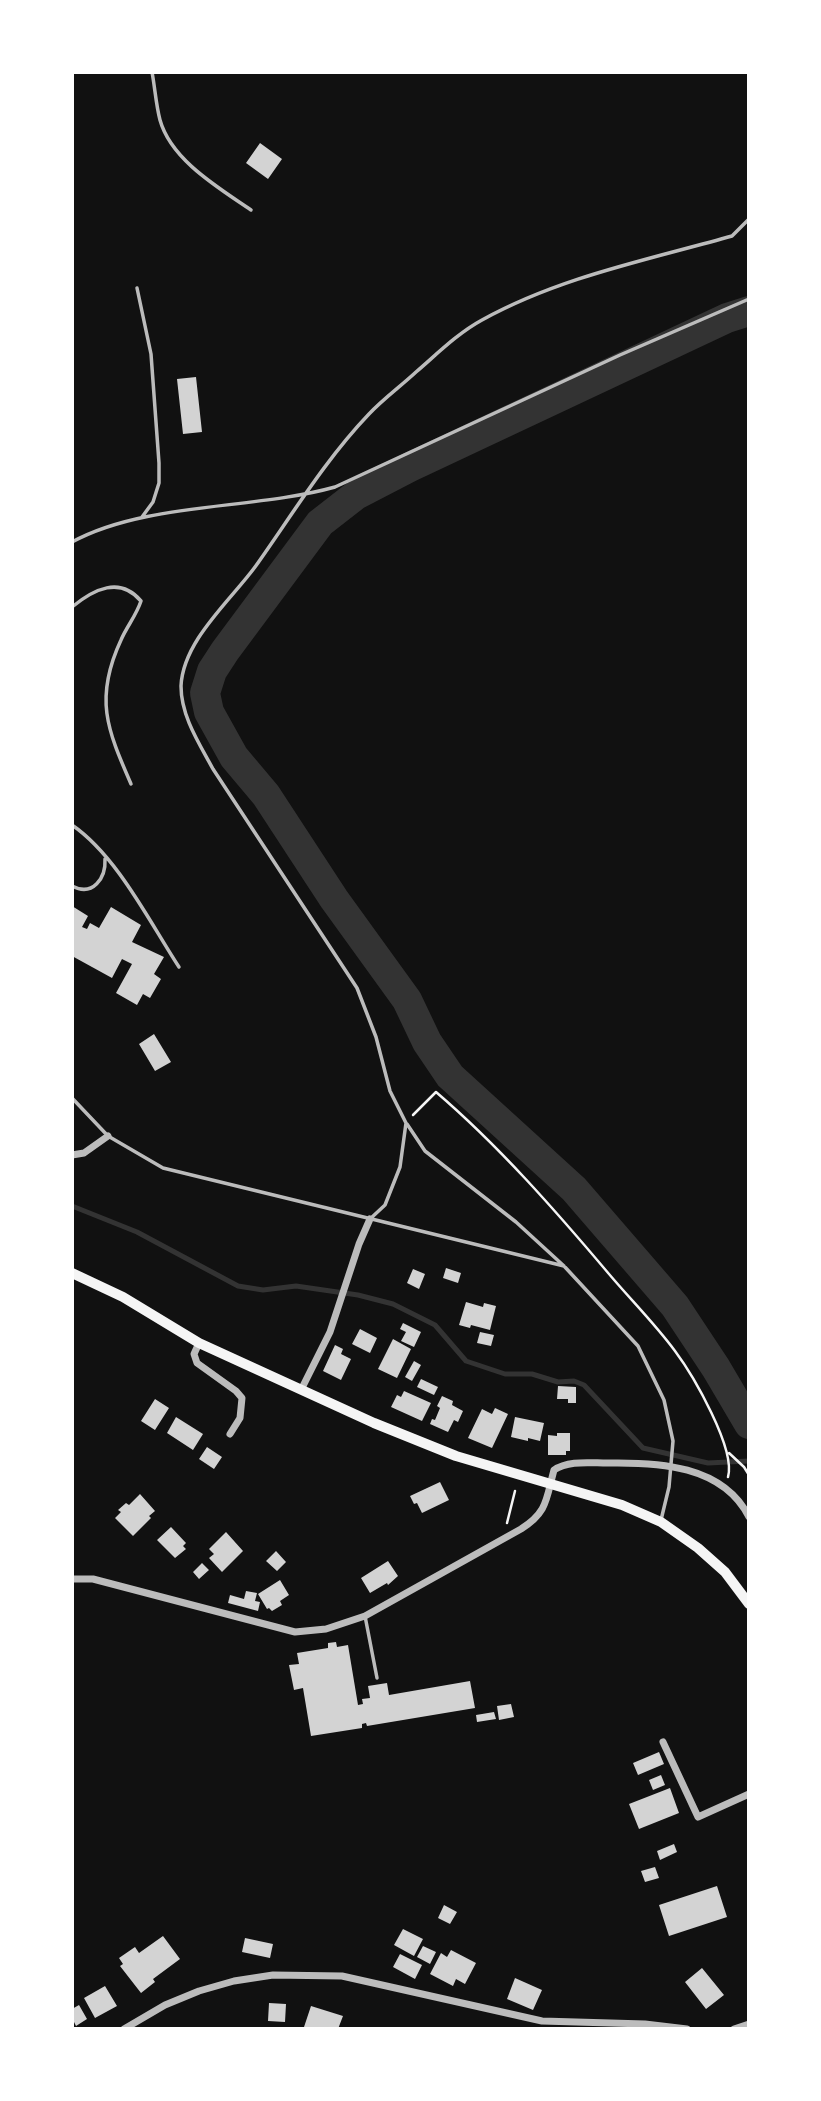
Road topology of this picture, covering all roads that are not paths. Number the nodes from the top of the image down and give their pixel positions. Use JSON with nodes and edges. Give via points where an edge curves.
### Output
{"nodes":[{"id":1,"x":152,"y":72,"type":"edge"},
{"id":2,"x":251,"y":210,"type":"dead end"},
{"id":3,"x":749,"y":219,"type":"edge"},
{"id":4,"x":137,"y":288,"type":"dead end"},
{"id":5,"x":749,"y":299,"type":"edge"},
{"id":6,"x":303,"y":496,"type":"junction"},
{"id":7,"x":142,"y":517,"type":"junction"},
{"id":8,"x":72,"y":542,"type":"edge"},
{"id":9,"x":72,"y":607,"type":"edge"},
{"id":10,"x":131,"y":784,"type":"dead end"},
{"id":11,"x":72,"y":825,"type":"edge"},
{"id":12,"x":105,"y":857,"type":"junction"},
{"id":13,"x":72,"y":886,"type":"edge"},
{"id":14,"x":178,"y":967,"type":"dead end"},
{"id":15,"x":72,"y":1098,"type":"edge"},
{"id":16,"x":406,"y":1123,"type":"junction"},
{"id":17,"x":108,"y":1136,"type":"junction"},
{"id":18,"x":72,"y":1155,"type":"edge"},
{"id":19,"x":370,"y":1219,"type":"junction"},
{"id":20,"x":565,"y":1266,"type":"junction"},
{"id":21,"x":72,"y":1273,"type":"edge"},
{"id":22,"x":199,"y":1343,"type":"junction"},
{"id":23,"x":301,"y":1390,"type":"junction"},
{"id":24,"x":230,"y":1434,"type":"dead end"},
{"id":25,"x":671,"y":1465,"type":"junction"},
{"id":26,"x":550,"y":1485,"type":"junction"},
{"id":27,"x":749,"y":1517,"type":"edge"},
{"id":28,"x":661,"y":1522,"type":"junction"},
{"id":29,"x":72,"y":1579,"type":"edge"},
{"id":30,"x":749,"y":1604,"type":"edge"},
{"id":31,"x":365,"y":1616,"type":"junction"},
{"id":32,"x":377,"y":1678,"type":"dead end"},
{"id":33,"x":663,"y":1742,"type":"dead end"},
{"id":34,"x":749,"y":1794,"type":"edge"},
{"id":35,"x":749,"y":2024,"type":"edge"},
{"id":36,"x":124,"y":2029,"type":"edge"},
{"id":37,"x":687,"y":2029,"type":"edge"},
{"id":38,"x":734,"y":2029,"type":"edge"}],
"edges":[{"from":1,"to":2,"type":"lane","via":[[160,122],[171,142],[196,172]]},
{"from":3,"to":6,"type":"lane","via":[[732,236],[582,277],[480,321],[370,412]]},
{"from":4,"to":7,"type":"lane","via":[[151,354],[159,463],[159,483]]},
{"from":5,"to":6,"type":"lane","via":[[335,487]]},
{"from":6,"to":7,"type":"lane"},
{"from":6,"to":16,"type":"lane","via":[[188,656],[181,685],[184,708],[213,769],[357,988],[390,1091]]},
{"from":7,"to":8,"type":"lane"},
{"from":9,"to":10,"type":"lane","via":[[102,589],[119,586],[141,601],[109,667],[104,698],[110,735]]},
{"from":11,"to":12,"type":"lane"},
{"from":12,"to":13,"type":"lane","via":[[100,881],[92,888]]},
{"from":12,"to":14,"type":"lane"},
{"from":15,"to":17,"type":"lane"},
{"from":16,"to":19,"type":"lane","via":[[400,1167],[385,1205]]},
{"from":16,"to":20,"type":"lane","via":[[425,1151]]},
{"from":17,"to":18,"type":"street","via":[[84,1153]]},
{"from":17,"to":19,"type":"lane","via":[[163,1168]]},
{"from":19,"to":20,"type":"lane"},
{"from":19,"to":23,"type":"street","via":[[330,1332]]},
{"from":20,"to":25,"type":"lane","via":[[638,1346],[664,1400],[673,1441]]},
{"from":21,"to":22,"type":"main road","via":[[123,1297]]},
{"from":22,"to":23,"type":"main road"},
{"from":22,"to":24,"type":"street","via":[[194,1354],[197,1363],[242,1398],[240,1418]]},
{"from":23,"to":26,"type":"main road","via":[[456,1456]]},
{"from":25,"to":26,"type":"street","via":[[578,1463],[554,1470]]},
{"from":25,"to":27,"type":"street","via":[[725,1487]]},
{"from":25,"to":28,"type":"lane"},
{"from":26,"to":28,"type":"main road","via":[[622,1504]]},
{"from":26,"to":31,"type":"street","via":[[537,1518]]},
{"from":28,"to":30,"type":"main road","via":[[725,1572]]},
{"from":29,"to":31,"type":"street","via":[[93,1579],[295,1632],[326,1629]]},
{"from":31,"to":32,"type":"lane"},
{"from":33,"to":34,"type":"street","via":[[698,1817]]},
{"from":35,"to":38,"type":"street"},
{"from":36,"to":37,"type":"street","via":[[165,2005],[222,1984],[273,1975],[313,1975],[342,1976],[542,2021]]}]}
